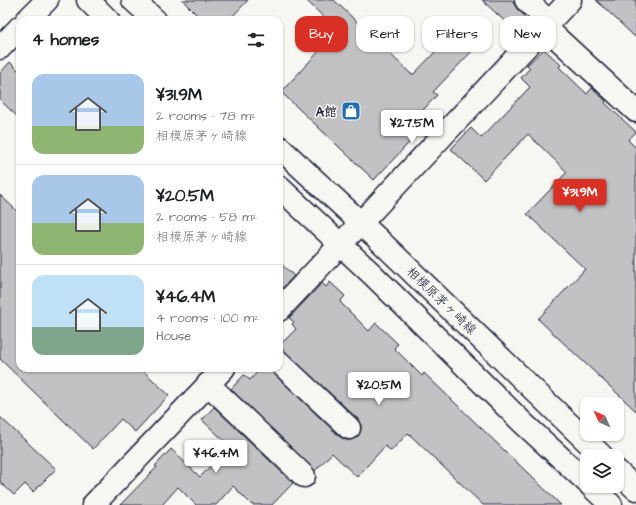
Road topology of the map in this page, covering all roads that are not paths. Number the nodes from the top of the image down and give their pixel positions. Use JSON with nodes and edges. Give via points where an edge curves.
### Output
{"nodes":[{"id":1,"x":47,"y":0,"type":"edge"},
{"id":2,"x":88,"y":0,"type":"edge"},
{"id":3,"x":133,"y":0,"type":"edge"},
{"id":4,"x":526,"y":0,"type":"edge"},
{"id":5,"x":570,"y":0,"type":"edge"},
{"id":6,"x":31,"y":16,"type":"edge"},
{"id":7,"x":104,"y":16,"type":"edge"},
{"id":8,"x":151,"y":16,"type":"edge"},
{"id":9,"x":539,"y":16,"type":"edge"},
{"id":10,"x":555,"y":16,"type":"edge"},
{"id":11,"x":16,"y":31,"type":"edge"},
{"id":12,"x":556,"y":34,"type":"edge"},
{"id":13,"x":0,"y":48,"type":"edge"},
{"id":14,"x":522,"y":52,"type":"edge"},
{"id":15,"x":636,"y":111,"type":"edge"},
{"id":16,"x":283,"y":151,"type":"edge"},
{"id":17,"x":283,"y":191,"type":"edge"},
{"id":18,"x":361,"y":223,"type":"junction"},
{"id":19,"x":341,"y":245,"type":"junction"},
{"id":20,"x":283,"y":306,"type":"edge"},
{"id":21,"x":283,"y":366,"type":"edge"},
{"id":22,"x":220,"y":372,"type":"edge"},
{"id":23,"x":208,"y":384,"type":"junction"},
{"id":24,"x":349,"y":428,"type":"dead end"},
{"id":25,"x":595,"y":449,"type":"edge"},
{"id":26,"x":304,"y":476,"type":"dead end"},
{"id":27,"x":580,"y":476,"type":"edge"},
{"id":28,"x":624,"y":478,"type":"edge"},
{"id":29,"x":636,"y":490,"type":"edge"},
{"id":30,"x":598,"y":493,"type":"edge"},
{"id":31,"x":93,"y":505,"type":"edge"},
{"id":32,"x":611,"y":505,"type":"edge"}],
"edges":[{"from":1,"to":6,"type":"main road"},
{"from":2,"to":7,"type":"main road"},
{"from":3,"to":8,"type":"main road"},
{"from":4,"to":9,"type":"main road"},
{"from":5,"to":10,"type":"main road"},
{"from":11,"to":13,"type":"main road"},
{"from":12,"to":15,"type":"main road"},
{"from":14,"to":18,"type":"main road"},
{"from":16,"to":18,"type":"main road","name":"相模原茅ヶ崎線"},
{"from":17,"to":19,"type":"main road"},
{"from":18,"to":19,"type":"main road"},
{"from":18,"to":25,"type":"main road","name":"相模原茅ヶ崎線"},
{"from":19,"to":20,"type":"main road"},
{"from":19,"to":27,"type":"main road"},
{"from":21,"to":24,"type":"main road"},
{"from":22,"to":23,"type":"main road"},
{"from":23,"to":26,"type":"main road"},
{"from":23,"to":31,"type":"main road"},
{"from":28,"to":29,"type":"main road"},
{"from":30,"to":32,"type":"main road"}]}
